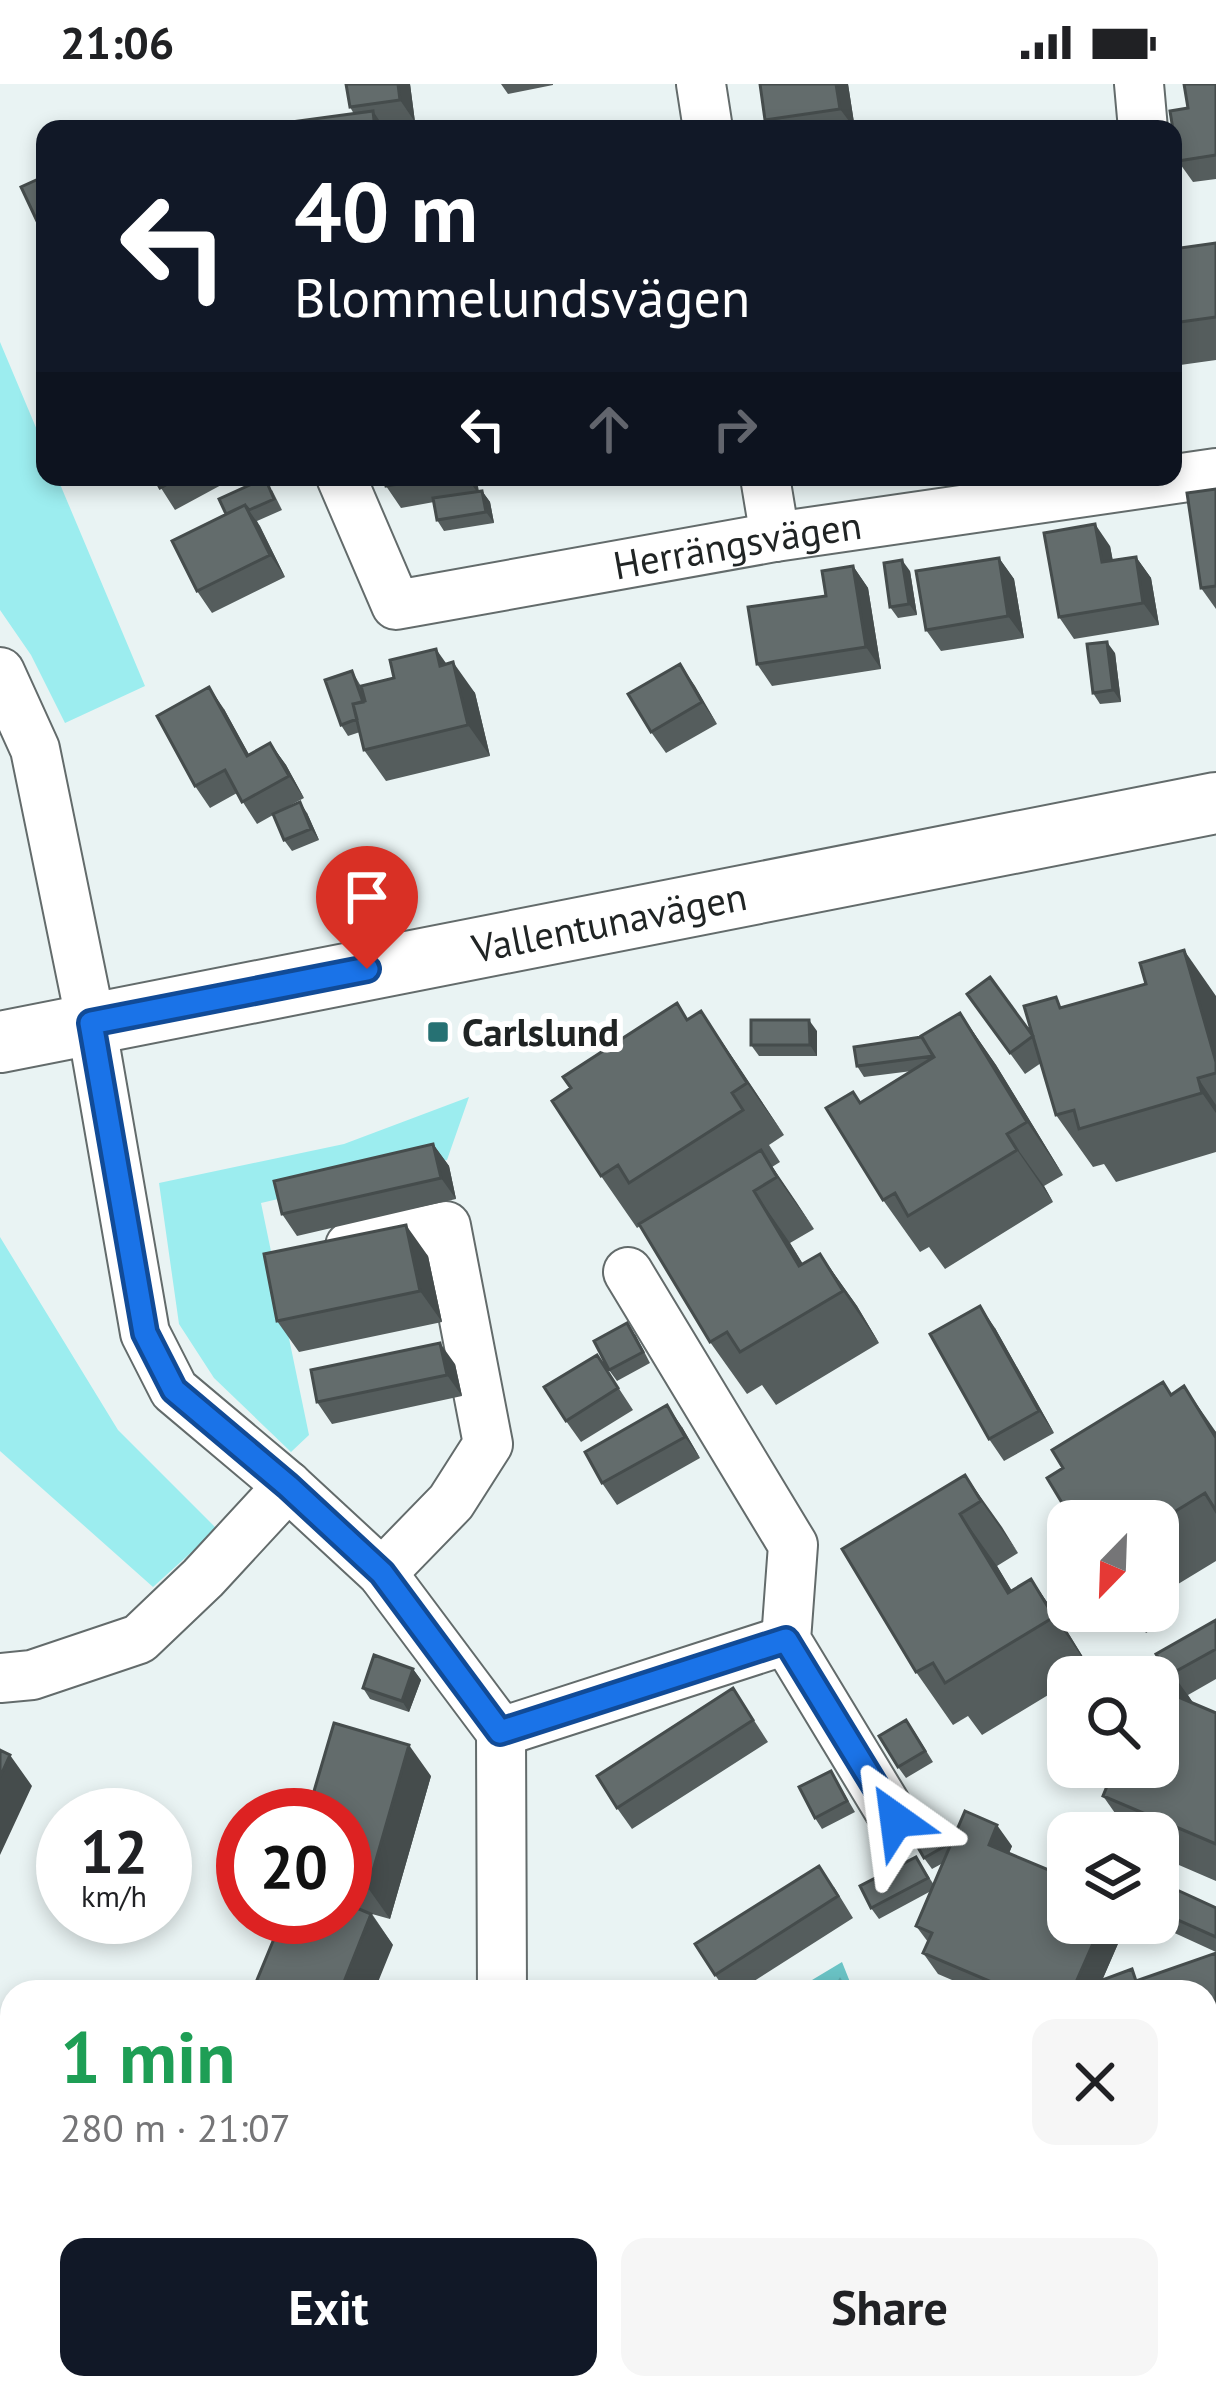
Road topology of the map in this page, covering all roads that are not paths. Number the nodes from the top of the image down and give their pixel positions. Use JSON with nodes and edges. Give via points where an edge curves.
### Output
{"nodes":[{"id":1,"x":701,"y":84,"type":"edge"},
{"id":2,"x":1139,"y":84,"type":"edge"},
{"id":3,"x":707,"y":120,"type":"edge"},
{"id":4,"x":1142,"y":120,"type":"edge"},
{"id":5,"x":1216,"y":473,"type":"edge"},
{"id":6,"x":1182,"y":478,"type":"edge"},
{"id":7,"x":345,"y":486,"type":"edge"},
{"id":8,"x":766,"y":486,"type":"edge"},
{"id":9,"x":1126,"y":486,"type":"edge"},
{"id":10,"x":775,"y":537,"type":"junction"},
{"id":11,"x":0,"y":672,"type":"edge"},
{"id":12,"x":1216,"y":803,"type":"edge"},
{"id":13,"x":91,"y":1023,"type":"junction"},
{"id":14,"x":0,"y":1042,"type":"edge"},
{"id":15,"x":317,"y":1252,"type":"edge"},
{"id":16,"x":628,"y":1272,"type":"dead end"},
{"id":17,"x":288,"y":1486,"type":"junction"},
{"id":18,"x":382,"y":1573,"type":"junction"},
{"id":19,"x":786,"y":1640,"type":"junction"},
{"id":20,"x":0,"y":1678,"type":"edge"},
{"id":21,"x":500,"y":1732,"type":"junction"},
{"id":22,"x":896,"y":1820,"type":"dead end"},
{"id":23,"x":502,"y":1980,"type":"edge"}],
"edges":[{"from":1,"to":3,"type":"street"},
{"from":2,"to":4,"type":"street"},
{"from":5,"to":6,"type":"street","name":"Herrängsvägen"},
{"from":7,"to":10,"type":"street","name":"Herrängsvägen","via":[[395,605]]},
{"from":8,"to":10,"type":"street"},
{"from":9,"to":10,"type":"street","name":"Herrängsvägen"},
{"from":11,"to":13,"type":"street","via":[[35,749]]},
{"from":12,"to":13,"type":"main road","name":"Vallentunavägen"},
{"from":13,"to":14,"type":"main road","name":"Vallentunavägen"},
{"from":13,"to":17,"type":"street","via":[[145,1333],[174,1390]]},
{"from":15,"to":18,"type":"street","via":[[446,1226],[446,1348],[488,1444],[452,1502]]},
{"from":16,"to":19,"type":"street","via":[[794,1545]]},
{"from":17,"to":18,"type":"street"},
{"from":17,"to":20,"type":"street","via":[[139,1639]]},
{"from":18,"to":21,"type":"street"},
{"from":19,"to":21,"type":"street"},
{"from":19,"to":22,"type":"street"},
{"from":21,"to":23,"type":"street"}]}
